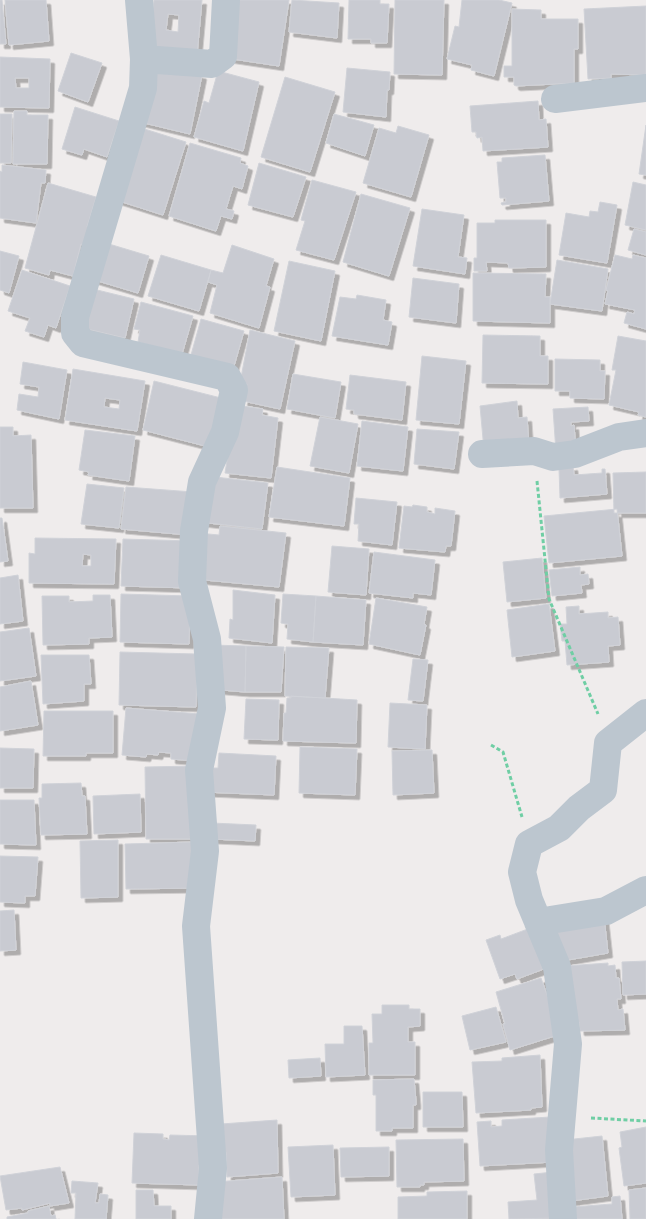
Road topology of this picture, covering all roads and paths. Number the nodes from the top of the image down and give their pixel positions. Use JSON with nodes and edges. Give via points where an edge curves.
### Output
{"nodes":[{"id":1,"x":139,"y":0,"type":"edge"},
{"id":2,"x":226,"y":0,"type":"edge"},
{"id":3,"x":144,"y":59,"type":"junction"},
{"id":4,"x":646,"y":88,"type":"edge"},
{"id":5,"x":555,"y":99,"type":"dead end"},
{"id":6,"x":646,"y":433,"type":"edge"},
{"id":7,"x":534,"y":451,"type":"junction"},
{"id":8,"x":482,"y":454,"type":"dead end"},
{"id":9,"x":646,"y":714,"type":"edge"},
{"id":10,"x":608,"y":743,"type":"junction"},
{"id":11,"x":491,"y":745,"type":"dead end"},
{"id":12,"x":529,"y":844,"type":"junction"},
{"id":13,"x":646,"y":890,"type":"edge"},
{"id":14,"x":538,"y":922,"type":"junction"},
{"id":15,"x":560,"y":1115,"type":"junction"},
{"id":16,"x":646,"y":1121,"type":"edge"},
{"id":17,"x":208,"y":1219,"type":"edge"},
{"id":18,"x":563,"y":1219,"type":"edge"}],
"edges":[{"from":1,"to":3,"type":"street"},
{"from":2,"to":3,"type":"street","via":[[223,56],[212,64]]},
{"from":3,"to":17,"type":"street","via":[[143,88],[75,317],[74,334],[83,343],[227,378],[234,390],[225,432],[202,482],[194,531],[192,581],[207,639],[212,708],[199,770],[205,851],[196,926],[212,1168]]},
{"from":4,"to":5,"type":"street"},
{"from":6,"to":7,"type":"street","via":[[619,437],[575,454],[553,457]]},
{"from":7,"to":8,"type":"street"},
{"from":7,"to":10,"type":"path","via":[[549,599]]},
{"from":9,"to":10,"type":"street"},
{"from":10,"to":12,"type":"street","via":[[603,790],[578,808],[559,828]]},
{"from":11,"to":12,"type":"path","via":[[503,752]]},
{"from":12,"to":14,"type":"street","via":[[522,872]]},
{"from":13,"to":14,"type":"street","via":[[606,911]]},
{"from":14,"to":15,"type":"street","via":[[557,967],[568,1044]]},
{"from":15,"to":16,"type":"path"},
{"from":15,"to":18,"type":"street"}]}
